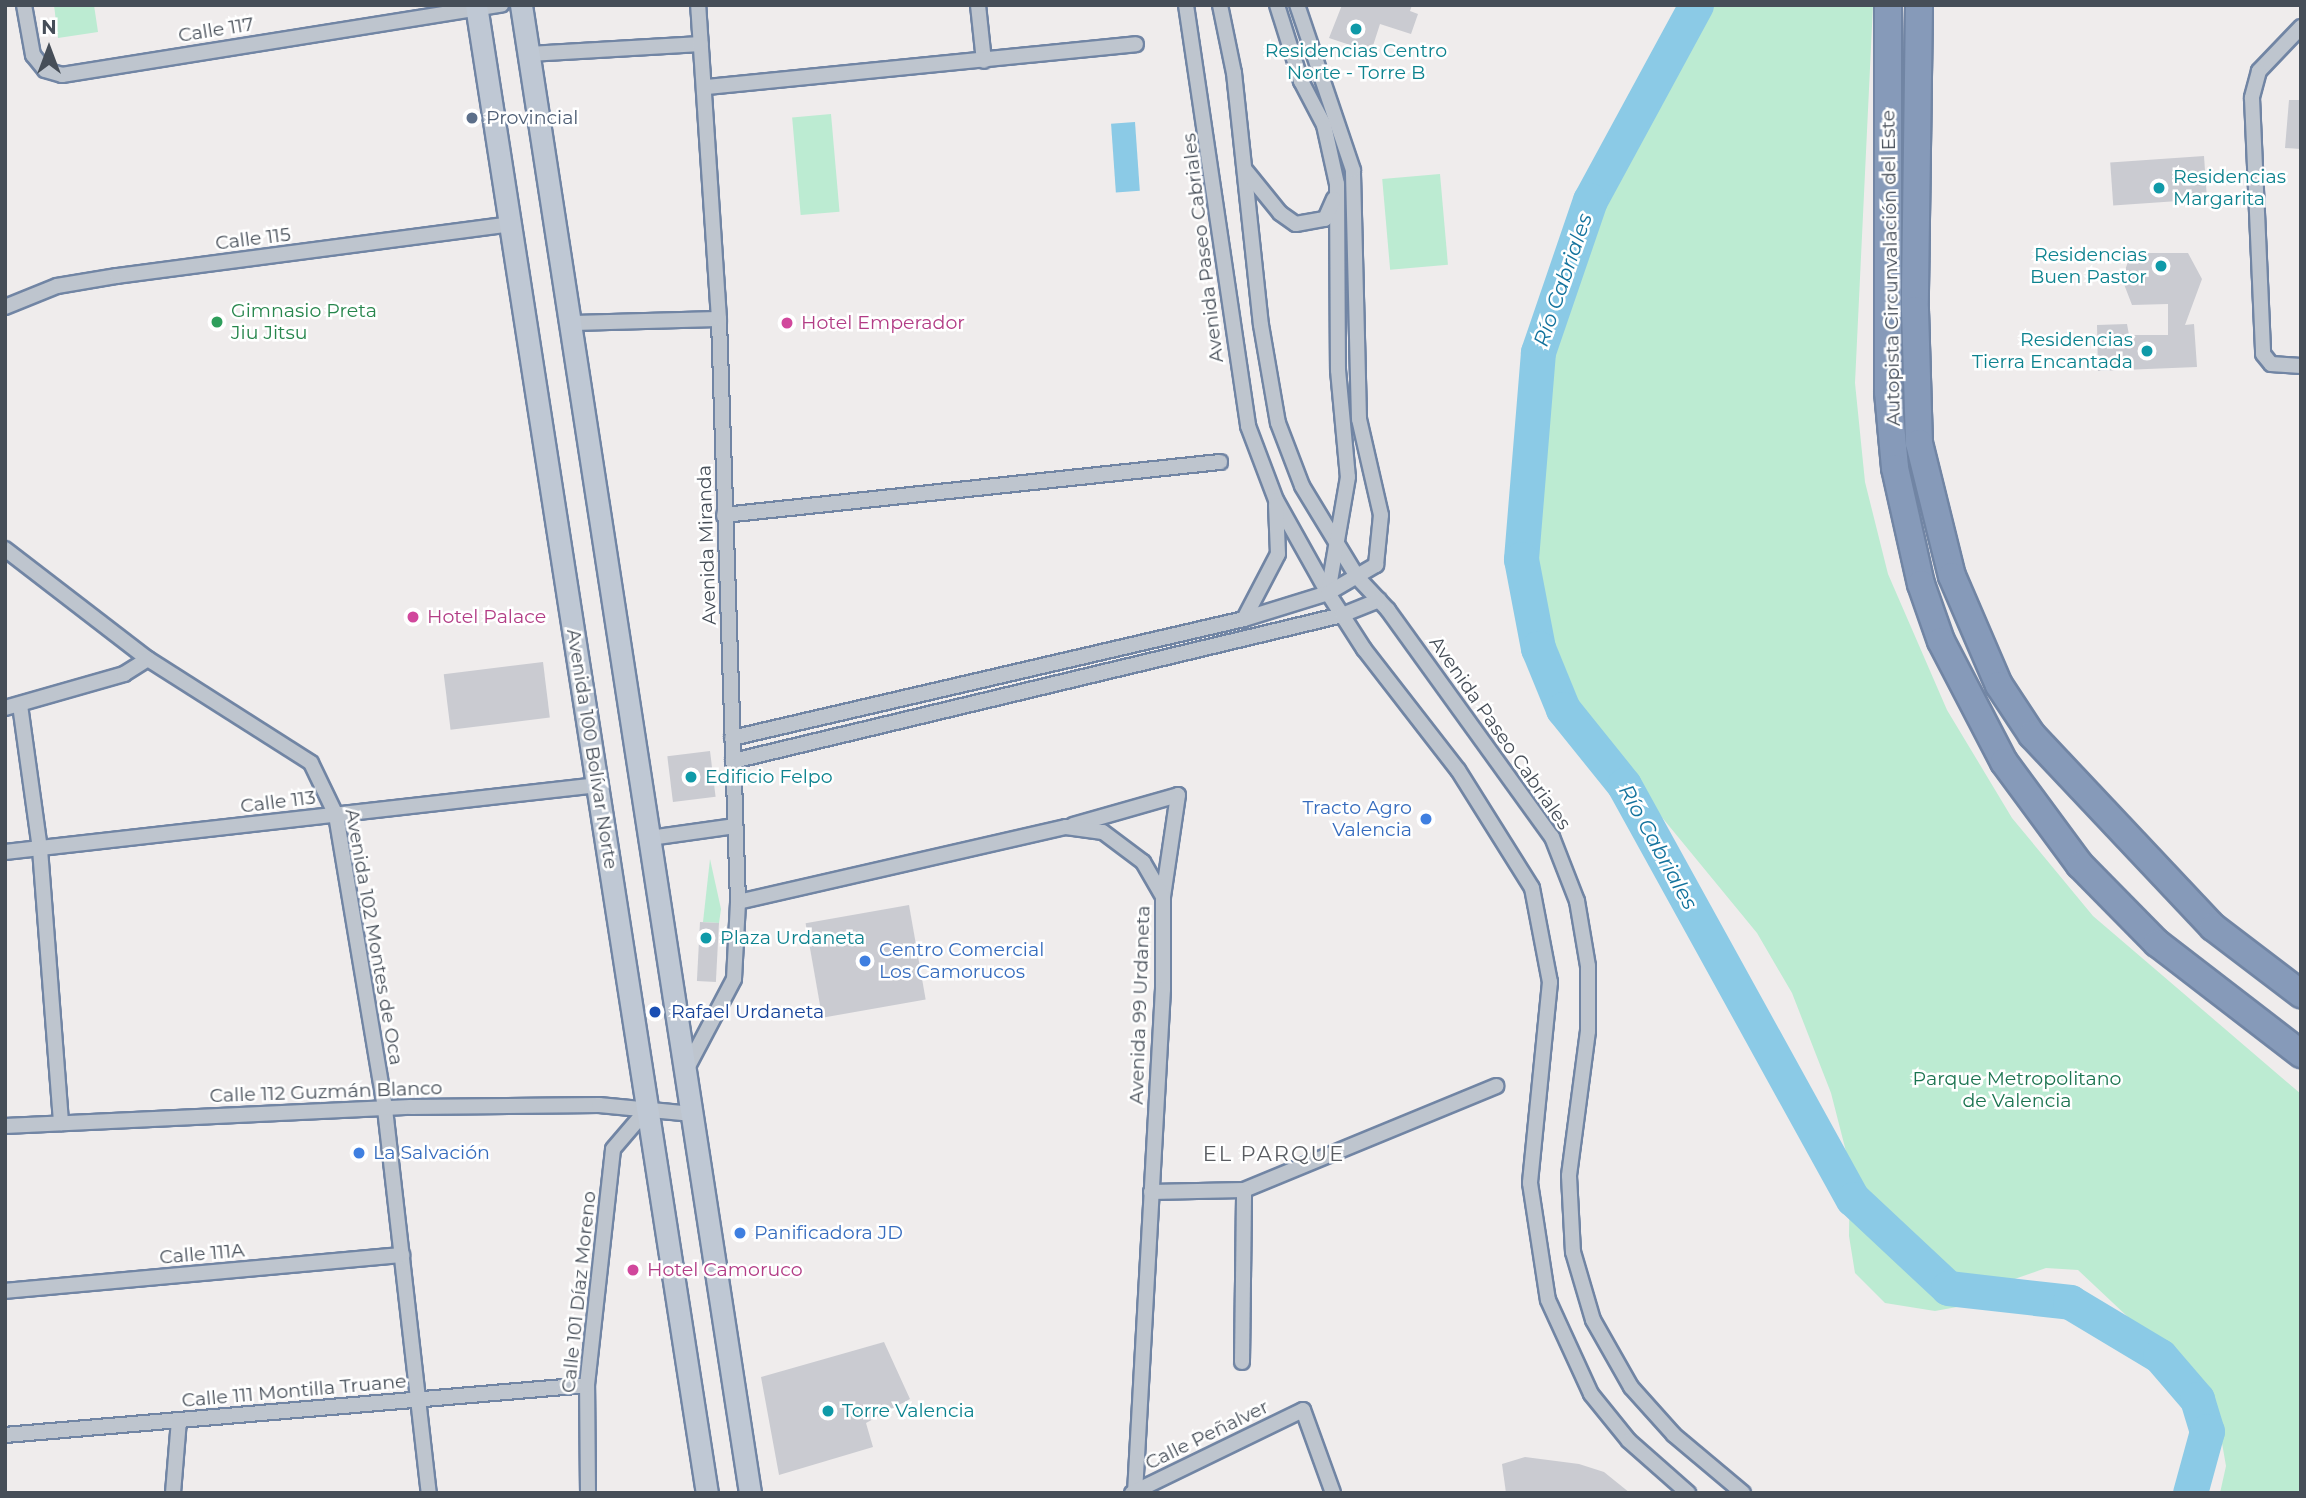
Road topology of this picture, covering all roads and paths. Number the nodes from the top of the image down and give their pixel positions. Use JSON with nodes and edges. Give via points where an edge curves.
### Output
{"nodes":[{"id":1,"x":24,"y":5,"type":"edge"},
{"id":2,"x":501,"y":5,"type":"edge"},
{"id":3,"x":521,"y":5,"type":"edge"},
{"id":4,"x":698,"y":5,"type":"edge"},
{"id":5,"x":978,"y":5,"type":"edge"},
{"id":6,"x":1186,"y":5,"type":"edge"},
{"id":7,"x":1220,"y":5,"type":"edge"},
{"id":8,"x":1277,"y":5,"type":"edge"},
{"id":9,"x":1297,"y":5,"type":"edge"},
{"id":10,"x":1888,"y":5,"type":"edge"},
{"id":11,"x":1919,"y":5,"type":"edge"},
{"id":12,"x":477,"y":7,"type":"edge"},
{"id":13,"x":2301,"y":27,"type":"edge"},
{"id":14,"x":701,"y":44,"type":"junction"},
{"id":15,"x":1136,"y":44,"type":"dead end"},
{"id":16,"x":529,"y":54,"type":"junction"},
{"id":17,"x":984,"y":61,"type":"junction"},
{"id":18,"x":707,"y":87,"type":"junction"},
{"id":19,"x":1246,"y":171,"type":"junction"},
{"id":20,"x":1337,"y":184,"type":"junction"},
{"id":21,"x":511,"y":224,"type":"junction"},
{"id":22,"x":5,"y":307,"type":"edge"},
{"id":23,"x":719,"y":319,"type":"junction"},
{"id":24,"x":572,"y":323,"type":"junction"},
{"id":25,"x":2301,"y":366,"type":"edge"},
{"id":26,"x":1220,"y":462,"type":"dead end"},
{"id":27,"x":1276,"y":500,"type":"junction"},
{"id":28,"x":724,"y":514,"type":"junction"},
{"id":29,"x":1339,"y":548,"type":"junction"},
{"id":30,"x":5,"y":549,"type":"edge"},
{"id":31,"x":1358,"y":578,"type":"junction"},
{"id":32,"x":1328,"y":593,"type":"junction"},
{"id":33,"x":1379,"y":600,"type":"junction"},
{"id":34,"x":1342,"y":615,"type":"junction"},
{"id":35,"x":1244,"y":620,"type":"junction"},
{"id":36,"x":148,"y":659,"type":"junction"},
{"id":37,"x":13,"y":706,"type":"edge"},
{"id":38,"x":732,"y":738,"type":"junction"},
{"id":39,"x":733,"y":761,"type":"junction"},
{"id":40,"x":598,"y":785,"type":"junction"},
{"id":41,"x":336,"y":815,"type":"junction"},
{"id":42,"x":735,"y":825,"type":"junction"},
{"id":43,"x":1066,"y":827,"type":"junction"},
{"id":44,"x":650,"y":838,"type":"junction"},
{"id":45,"x":40,"y":849,"type":"junction"},
{"id":46,"x":5,"y":852,"type":"edge"},
{"id":47,"x":1163,"y":896,"type":"junction"},
{"id":48,"x":738,"y":902,"type":"junction"},
{"id":49,"x":2301,"y":995,"type":"edge"},
{"id":50,"x":2301,"y":1055,"type":"edge"},
{"id":51,"x":685,"y":1072,"type":"junction"},
{"id":52,"x":1496,"y":1086,"type":"dead end"},
{"id":53,"x":385,"y":1108,"type":"junction"},
{"id":54,"x":648,"y":1108,"type":"junction"},
{"id":55,"x":693,"y":1114,"type":"junction"},
{"id":56,"x":61,"y":1123,"type":"junction"},
{"id":57,"x":5,"y":1126,"type":"edge"},
{"id":58,"x":1244,"y":1190,"type":"junction"},
{"id":59,"x":1152,"y":1192,"type":"junction"},
{"id":60,"x":402,"y":1255,"type":"junction"},
{"id":61,"x":5,"y":1291,"type":"edge"},
{"id":62,"x":1242,"y":1362,"type":"dead end"},
{"id":63,"x":587,"y":1385,"type":"junction"},
{"id":64,"x":418,"y":1400,"type":"junction"},
{"id":65,"x":179,"y":1420,"type":"junction"},
{"id":66,"x":5,"y":1435,"type":"edge"},
{"id":67,"x":1134,"y":1492,"type":"edge"},
{"id":68,"x":173,"y":1493,"type":"edge"},
{"id":69,"x":429,"y":1493,"type":"edge"},
{"id":70,"x":588,"y":1493,"type":"edge"},
{"id":71,"x":707,"y":1493,"type":"edge"},
{"id":72,"x":750,"y":1493,"type":"edge"},
{"id":73,"x":1333,"y":1493,"type":"edge"},
{"id":74,"x":1688,"y":1493,"type":"edge"},
{"id":75,"x":1743,"y":1493,"type":"edge"}],
"edges":[{"from":1,"to":12,"type":"street","name":"Calle 117","via":[[33,55],[45,70],[62,75]]},
{"from":2,"to":12,"type":"street","name":"Calle 117"},
{"from":3,"to":16,"type":"main road"},
{"from":4,"to":14,"type":"street","name":"Avenida Miranda"},
{"from":5,"to":17,"type":"street"},
{"from":6,"to":27,"type":"street","name":"Avenida Paseo Cabriales","via":[[1222,230],[1234,354],[1248,426]]},
{"from":7,"to":19,"type":"street","name":"Avenida Paseo Cabriales"},
{"from":8,"to":20,"type":"street","via":[[1301,81],[1324,125]]},
{"from":9,"to":31,"type":"street","via":[[1353,170],[1359,419],[1381,516],[1381,556]]},
{"from":10,"to":50,"type":"highway","name":"Autopista Circunvalación del Este","via":[[1889,404],[1895,468],[1921,584],[1941,641],[2004,762],[2080,865],[2157,943]]},
{"from":11,"to":49,"type":"highway","name":"Autopista Circunvalación del Este","via":[[1914,310],[1919,443],[1952,576],[1999,685],[2032,735],[2213,927]]},
{"from":12,"to":21,"type":"main road","name":"Avenida 100 Bolívar Norte"},
{"from":13,"to":25,"type":"street","via":[[2259,71],[2252,98],[2263,354],[2271,364]]},
{"from":14,"to":16,"type":"street"},
{"from":14,"to":18,"type":"street","name":"Avenida Miranda"},
{"from":15,"to":17,"type":"street"},
{"from":16,"to":24,"type":"main road"},
{"from":17,"to":18,"type":"street"},
{"from":18,"to":23,"type":"street","name":"Avenida Miranda"},
{"from":19,"to":20,"type":"street","via":[[1280,213],[1296,224],[1325,219]]},
{"from":19,"to":29,"type":"street","name":"Avenida Paseo Cabriales","via":[[1261,325],[1278,423],[1303,485]]},
{"from":20,"to":29,"type":"street","via":[[1338,370],[1348,477]]},
{"from":21,"to":22,"type":"street","name":"Calle 115","via":[[105,278],[57,286]]},
{"from":21,"to":40,"type":"main road","name":"Avenida 100 Bolívar Norte"},
{"from":23,"to":24,"type":"street"},
{"from":23,"to":28,"type":"street","name":"Avenida Miranda"},
{"from":24,"to":44,"type":"main road"},
{"from":26,"to":28,"type":"street"},
{"from":27,"to":32,"type":"street","name":"Avenida Paseo Cabriales"},
{"from":27,"to":35,"type":"street","via":[[1278,554]]},
{"from":28,"to":38,"type":"street","name":"Avenida Miranda"},
{"from":29,"to":31,"type":"street","name":"Avenida Paseo Cabriales"},
{"from":29,"to":32,"type":"street"},
{"from":30,"to":36,"type":"street","name":"Avenida 102 Montes de Oca"},
{"from":31,"to":32,"type":"street"},
{"from":31,"to":33,"type":"street","name":"Avenida Paseo Cabriales"},
{"from":32,"to":34,"type":"street","name":"Avenida Paseo Cabriales"},
{"from":32,"to":35,"type":"street"},
{"from":33,"to":34,"type":"street"},
{"from":33,"to":75,"type":"street","name":"Avenida Paseo Cabriales","via":[[1552,837],[1577,901],[1588,966],[1588,1031],[1569,1177],[1573,1252],[1592,1320],[1631,1387],[1674,1435]]},
{"from":34,"to":39,"type":"street"},
{"from":34,"to":74,"type":"street","name":"Avenida Paseo Cabriales","via":[[1458,770],[1532,888],[1550,982],[1530,1184],[1548,1300],[1591,1394],[1629,1441]]},
{"from":35,"to":38,"type":"street"},
{"from":36,"to":37,"type":"street","via":[[124,674]]},
{"from":36,"to":41,"type":"street","name":"Avenida 102 Montes de Oca","via":[[311,763]]},
{"from":37,"to":45,"type":"street"},
{"from":38,"to":39,"type":"street","name":"Avenida Miranda"},
{"from":39,"to":42,"type":"street","name":"Avenida Miranda"},
{"from":40,"to":41,"type":"street","name":"Calle 113"},
{"from":40,"to":54,"type":"main road","name":"Avenida 100 Bolívar Norte"},
{"from":41,"to":45,"type":"street","name":"Calle 113"},
{"from":41,"to":53,"type":"street","name":"Avenida 102 Montes de Oca"},
{"from":42,"to":44,"type":"street"},
{"from":42,"to":48,"type":"street","name":"Avenida Miranda"},
{"from":43,"to":47,"type":"street","name":"Avenida 99 Urdaneta","via":[[1103,832],[1143,862]]},
{"from":43,"to":47,"type":"street","via":[[1178,795]]},
{"from":43,"to":48,"type":"street","name":"Avenida 99 Urdaneta"},
{"from":44,"to":51,"type":"main road"},
{"from":45,"to":46,"type":"street","name":"Calle 113"},
{"from":45,"to":56,"type":"street"},
{"from":47,"to":59,"type":"street","name":"Avenida 99 Urdaneta"},
{"from":48,"to":51,"type":"street","name":"Avenida Miranda","via":[[734,979]]},
{"from":51,"to":55,"type":"main road"},
{"from":52,"to":58,"type":"street"},
{"from":53,"to":54,"type":"street","name":"Calle 112 Guzmán Blanco"},
{"from":53,"to":56,"type":"street","name":"Calle 112 Guzmán Blanco"},
{"from":53,"to":60,"type":"street","name":"Avenida 102 Montes de Oca"},
{"from":54,"to":55,"type":"street","name":"Calle 112 Guzmán Blanco"},
{"from":54,"to":63,"type":"street","name":"Calle 101 Díaz Moreno","via":[[613,1149]]},
{"from":54,"to":71,"type":"main road","name":"Avenida 100 Bolívar Norte"},
{"from":55,"to":72,"type":"main road"},
{"from":56,"to":57,"type":"street","name":"Calle 112 Guzmán Blanco"},
{"from":58,"to":59,"type":"street"},
{"from":58,"to":62,"type":"street"},
{"from":59,"to":67,"type":"street","name":"Avenida 99 Urdaneta"},
{"from":60,"to":61,"type":"street","name":"Calle 111A"},
{"from":60,"to":64,"type":"street","name":"Avenida 102 Montes de Oca"},
{"from":63,"to":64,"type":"street","name":"Calle 111 Montilla Truane"},
{"from":63,"to":70,"type":"street","name":"Calle 101 Díaz Moreno"},
{"from":64,"to":65,"type":"street","name":"Calle 111 Montilla Truane"},
{"from":64,"to":69,"type":"street","name":"Avenida 102 Montes de Oca"},
{"from":65,"to":66,"type":"street","name":"Calle 111 Montilla Truane"},
{"from":65,"to":68,"type":"street"},
{"from":67,"to":73,"type":"street","name":"Calle Peñalver","via":[[1299,1412],[1308,1412]]}]}
